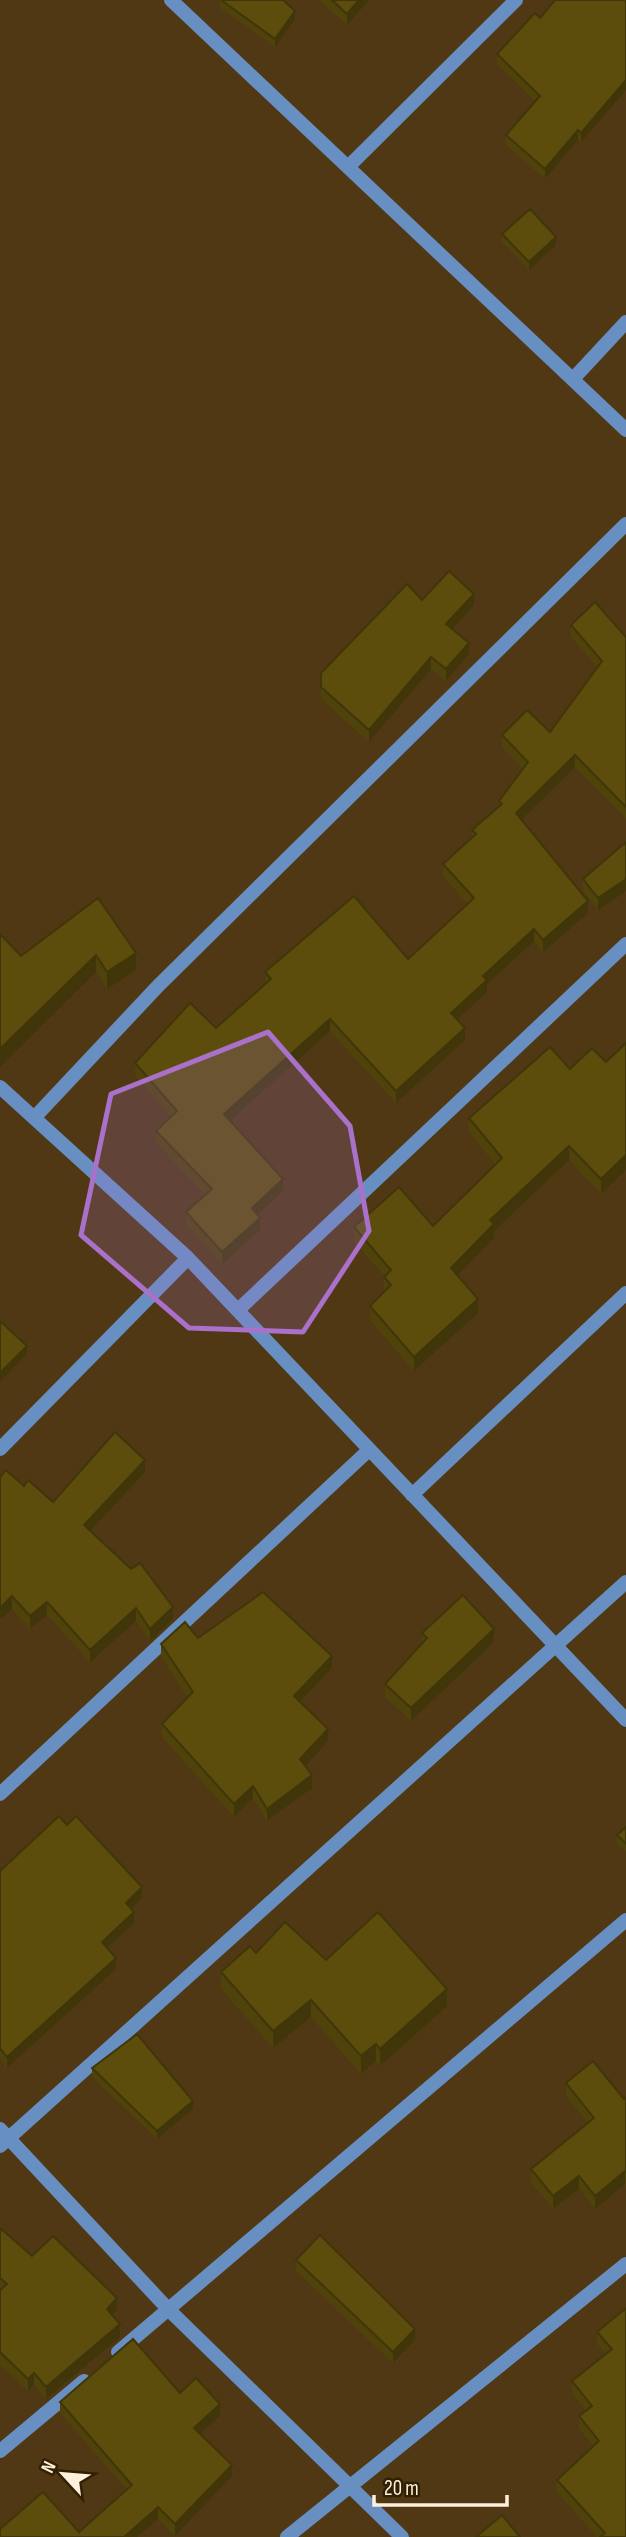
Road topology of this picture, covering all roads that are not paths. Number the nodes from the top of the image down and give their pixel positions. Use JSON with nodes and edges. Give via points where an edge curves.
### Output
{"nodes":[{"id":1,"x":171,"y":0,"type":"edge"},
{"id":2,"x":516,"y":0,"type":"edge"},
{"id":3,"x":348,"y":167,"type":"junction"},
{"id":4,"x":626,"y":322,"type":"edge"},
{"id":5,"x":573,"y":379,"type":"junction"},
{"id":6,"x":626,"y":430,"type":"edge"},
{"id":7,"x":626,"y":524,"type":"edge"},
{"id":8,"x":626,"y":944,"type":"edge"},
{"id":9,"x":0,"y":1087,"type":"edge"},
{"id":10,"x":34,"y":1118,"type":"junction"},
{"id":11,"x":188,"y":1258,"type":"junction"},
{"id":12,"x":626,"y":1293,"type":"edge"},
{"id":13,"x":238,"y":1310,"type":"junction"},
{"id":14,"x":0,"y":1449,"type":"edge"},
{"id":15,"x":369,"y":1450,"type":"junction"},
{"id":16,"x":412,"y":1495,"type":"junction"},
{"id":17,"x":626,"y":1582,"type":"edge"},
{"id":18,"x":554,"y":1644,"type":"junction"},
{"id":19,"x":626,"y":1720,"type":"edge"},
{"id":20,"x":0,"y":1794,"type":"edge"},
{"id":21,"x":626,"y":1920,"type":"edge"},
{"id":22,"x":3,"y":2138,"type":"edge"},
{"id":23,"x":626,"y":2264,"type":"edge"},
{"id":24,"x":169,"y":2310,"type":"junction"},
{"id":25,"x":0,"y":2451,"type":"edge"},
{"id":26,"x":350,"y":2487,"type":"junction"},
{"id":27,"x":286,"y":2537,"type":"edge"},
{"id":28,"x":402,"y":2537,"type":"edge"}],
"edges":[{"from":1,"to":3,"type":"street"},
{"from":2,"to":3,"type":"street"},
{"from":3,"to":5,"type":"street"},
{"from":4,"to":5,"type":"street"},
{"from":5,"to":6,"type":"street"},
{"from":7,"to":10,"type":"street","via":[[168,976]]},
{"from":8,"to":13,"type":"street"},
{"from":9,"to":10,"type":"street"},
{"from":10,"to":11,"type":"street"},
{"from":11,"to":13,"type":"street"},
{"from":11,"to":14,"type":"street"},
{"from":12,"to":16,"type":"street"},
{"from":13,"to":15,"type":"street"},
{"from":15,"to":16,"type":"street"},
{"from":15,"to":20,"type":"street"},
{"from":16,"to":18,"type":"street"},
{"from":17,"to":18,"type":"street"},
{"from":18,"to":19,"type":"street"},
{"from":18,"to":22,"type":"street"},
{"from":21,"to":24,"type":"street"},
{"from":22,"to":24,"type":"street"},
{"from":23,"to":26,"type":"street"},
{"from":24,"to":25,"type":"street"},
{"from":24,"to":26,"type":"street"},
{"from":26,"to":27,"type":"street"},
{"from":26,"to":28,"type":"street"}]}
